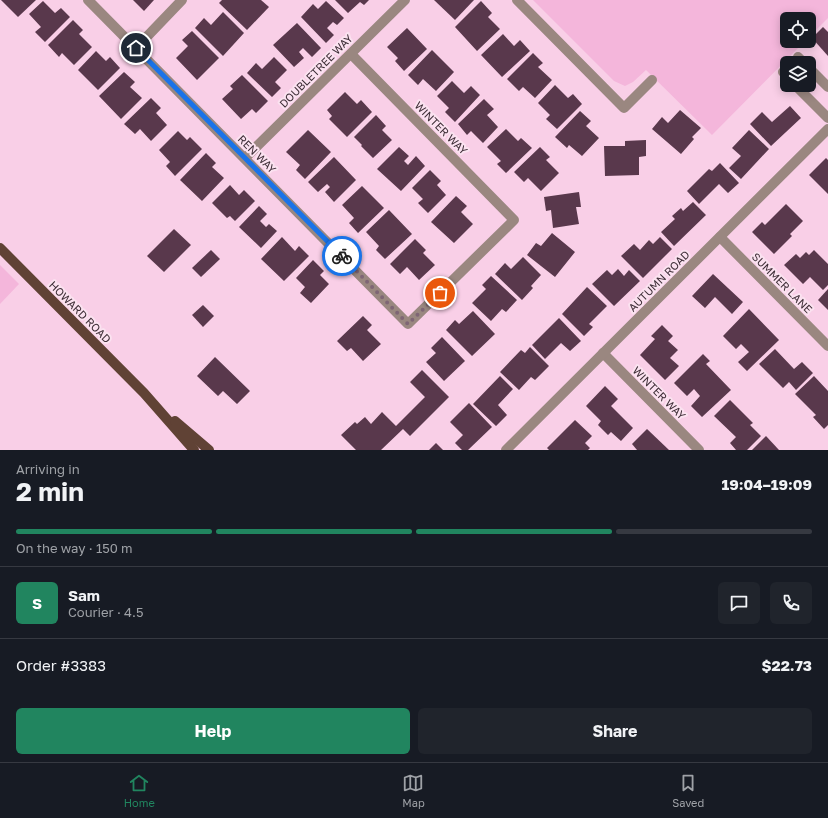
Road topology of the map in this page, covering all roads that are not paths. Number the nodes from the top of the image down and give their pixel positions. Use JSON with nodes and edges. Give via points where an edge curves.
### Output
{"nodes":[{"id":1,"x":88,"y":0,"type":"edge"},
{"id":2,"x":182,"y":0,"type":"edge"},
{"id":3,"x":405,"y":0,"type":"edge"},
{"id":4,"x":516,"y":0,"type":"edge"},
{"id":5,"x":136,"y":48,"type":"junction"},
{"id":6,"x":351,"y":54,"type":"junction"},
{"id":7,"x":816,"y":75,"type":"edge"},
{"id":8,"x":652,"y":80,"type":"dead end"},
{"id":9,"x":828,"y":87,"type":"edge"},
{"id":10,"x":802,"y":92,"type":"edge"},
{"id":11,"x":828,"y":118,"type":"edge"},
{"id":12,"x":828,"y":129,"type":"edge"},
{"id":13,"x":245,"y":158,"type":"junction"},
{"id":14,"x":720,"y":237,"type":"junction"},
{"id":15,"x":0,"y":248,"type":"edge"},
{"id":16,"x":408,"y":324,"type":"joint"},
{"id":17,"x":828,"y":346,"type":"edge"},
{"id":18,"x":603,"y":353,"type":"junction"},
{"id":19,"x":144,"y":393,"type":"junction"},
{"id":20,"x":194,"y":450,"type":"edge"},
{"id":21,"x":209,"y":450,"type":"edge"},
{"id":22,"x":506,"y":450,"type":"edge"},
{"id":23,"x":699,"y":450,"type":"edge"}],
"edges":[{"from":1,"to":5,"type":"street","name":"REN WAY"},
{"from":2,"to":5,"type":"street"},
{"from":3,"to":6,"type":"street","name":"DOUBLETREE WAY"},
{"from":4,"to":8,"type":"street","via":[[624,108]]},
{"from":5,"to":13,"type":"street","name":"REN WAY"},
{"from":6,"to":13,"type":"street","name":"DOUBLETREE WAY"},
{"from":6,"to":16,"type":"street","name":"WINTER WAY","via":[[514,220]]},
{"from":7,"to":9,"type":"street"},
{"from":10,"to":11,"type":"street"},
{"from":12,"to":14,"type":"street","name":"AUTUMN ROAD"},
{"from":13,"to":16,"type":"street","name":"REN WAY"},
{"from":14,"to":17,"type":"street","name":"SUMMER LANE"},
{"from":14,"to":18,"type":"street","name":"AUTUMN ROAD"},
{"from":15,"to":19,"type":"main road","name":"HOWARD ROAD"},
{"from":18,"to":22,"type":"street","name":"AUTUMN ROAD"},
{"from":18,"to":23,"type":"street","name":"WINTER WAY"},
{"from":19,"to":20,"type":"main road","name":"HOWARD ROAD"},
{"from":19,"to":21,"type":"main road","name":"HOWARD ROAD"}]}
